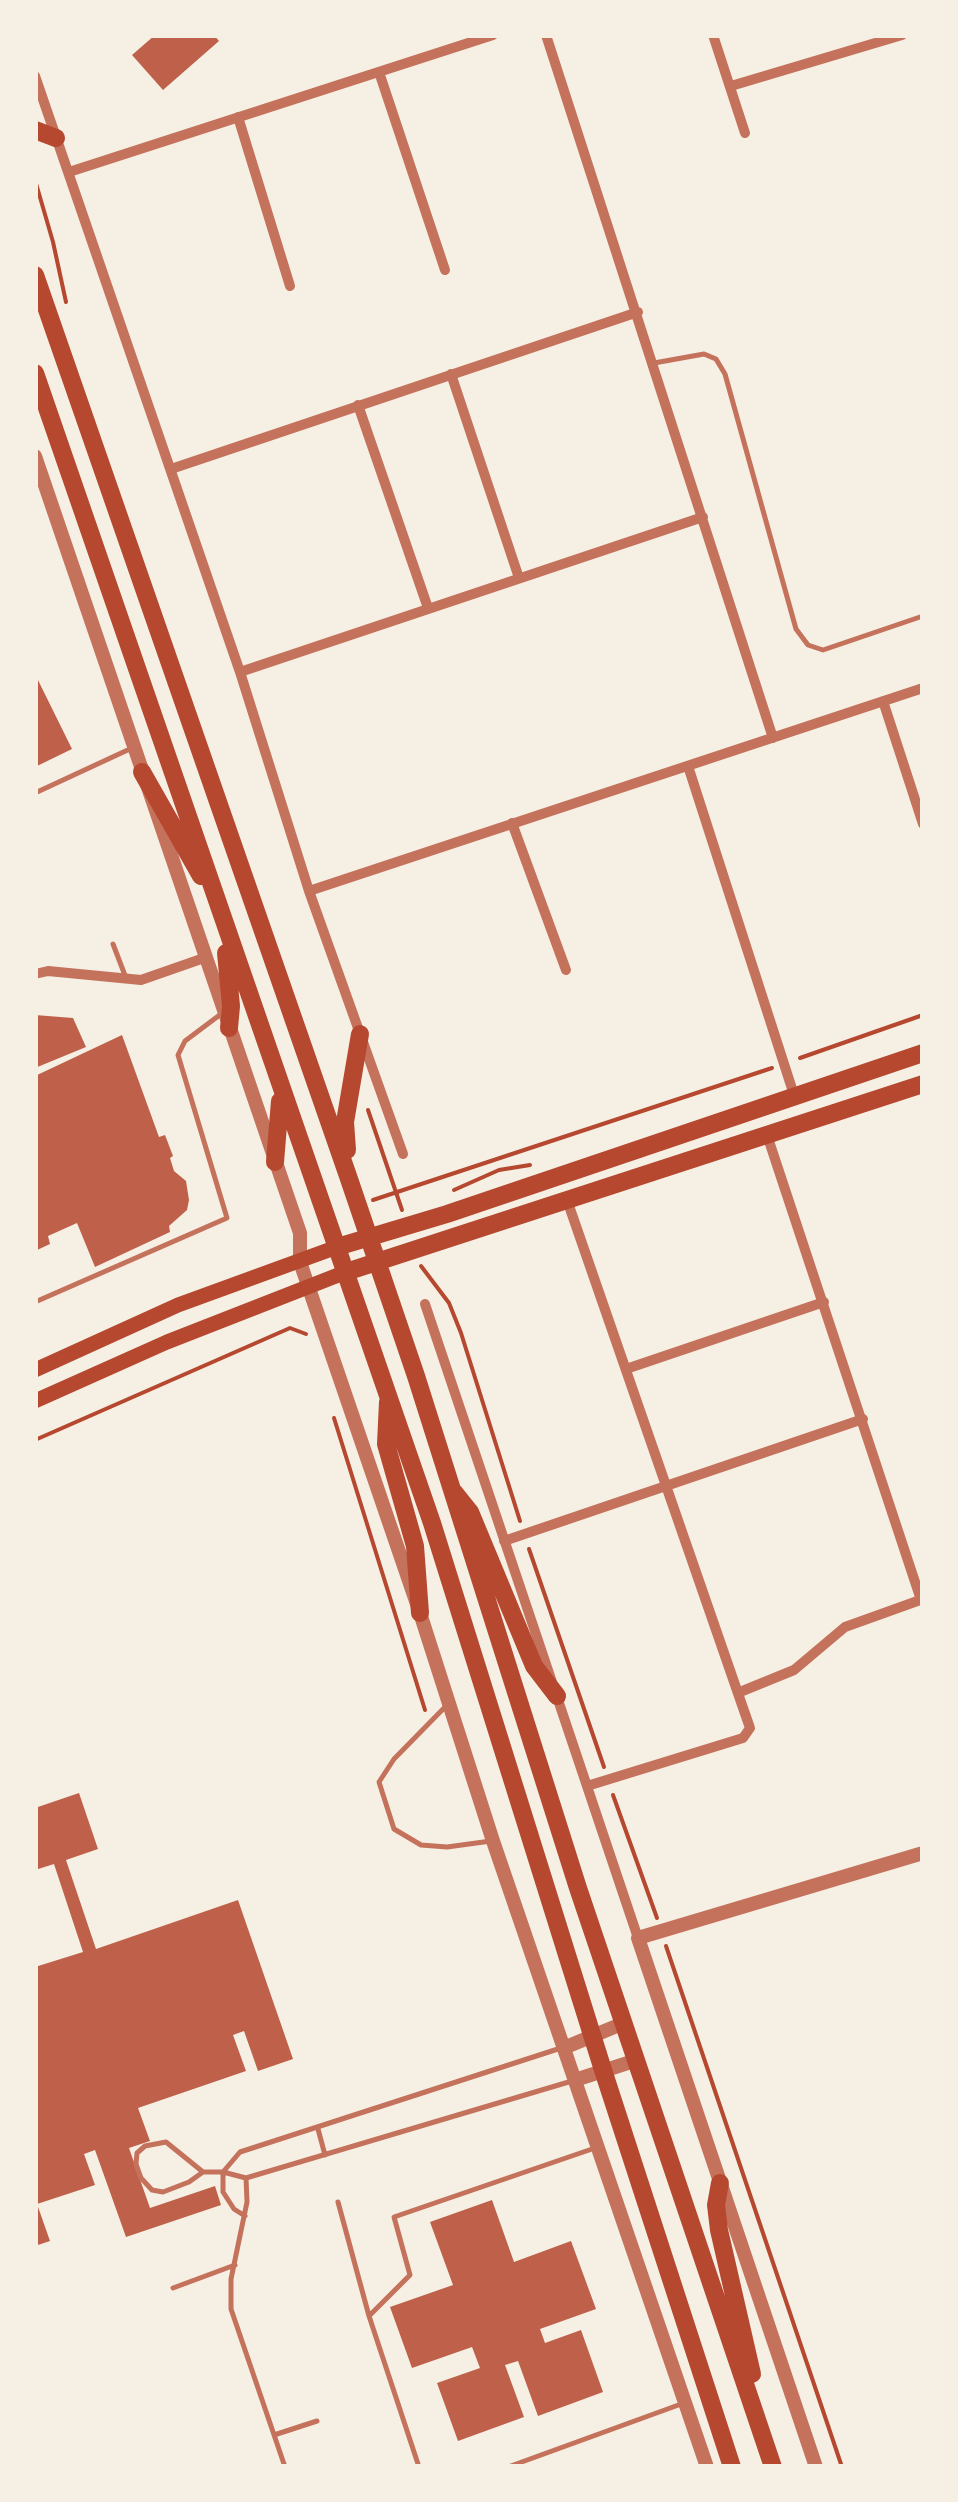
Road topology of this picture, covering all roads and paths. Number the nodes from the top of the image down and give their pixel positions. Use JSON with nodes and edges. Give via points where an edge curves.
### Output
{"nodes":[{"id":1,"x":493,"y":35,"type":"edge"},
{"id":2,"x":546,"y":35,"type":"edge"},
{"id":3,"x":713,"y":35,"type":"edge"},
{"id":4,"x":902,"y":35,"type":"edge"},
{"id":5,"x":379,"y":72,"type":"junction"},
{"id":6,"x":35,"y":76,"type":"edge"},
{"id":7,"x":731,"y":86,"type":"junction"},
{"id":8,"x":238,"y":116,"type":"junction"},
{"id":9,"x":35,"y":130,"type":"edge"},
{"id":10,"x":745,"y":133,"type":"dead end"},
{"id":11,"x":56,"y":138,"type":"junction"},
{"id":12,"x":69,"y":172,"type":"junction"},
{"id":13,"x":445,"y":270,"type":"dead end"},
{"id":14,"x":35,"y":276,"type":"edge"},
{"id":15,"x":290,"y":286,"type":"dead end"},
{"id":16,"x":638,"y":312,"type":"junction"},
{"id":17,"x":654,"y":364,"type":"junction"},
{"id":18,"x":35,"y":373,"type":"edge"},
{"id":19,"x":451,"y":374,"type":"junction"},
{"id":20,"x":358,"y":405,"type":"junction"},
{"id":21,"x":35,"y":456,"type":"edge"},
{"id":22,"x":171,"y":469,"type":"junction"},
{"id":23,"x":703,"y":517,"type":"junction"},
{"id":24,"x":519,"y":578,"type":"junction"},
{"id":25,"x":428,"y":608,"type":"junction"},
{"id":26,"x":923,"y":616,"type":"edge"},
{"id":27,"x":240,"y":672,"type":"junction"},
{"id":28,"x":923,"y":688,"type":"edge"},
{"id":29,"x":883,"y":702,"type":"junction"},
{"id":30,"x":772,"y":738,"type":"junction"},
{"id":31,"x":133,"y":747,"type":"junction"},
{"id":32,"x":688,"y":766,"type":"junction"},
{"id":33,"x":142,"y":772,"type":"junction"},
{"id":34,"x":35,"y":794,"type":"edge"},
{"id":35,"x":512,"y":823,"type":"junction"},
{"id":36,"x":923,"y":824,"type":"edge"},
{"id":37,"x":310,"y":890,"type":"junction"},
{"id":38,"x":218,"y":903,"type":"junction"},
{"id":39,"x":112,"y":944,"type":"dead end"},
{"id":40,"x":204,"y":958,"type":"junction"},
{"id":41,"x":566,"y":970,"type":"dead end"},
{"id":42,"x":35,"y":974,"type":"edge"},
{"id":43,"x":126,"y":978,"type":"junction"},
{"id":44,"x":923,"y":1015,"type":"edge"},
{"id":45,"x":226,"y":1020,"type":"junction"},
{"id":46,"x":360,"y":1034,"type":"junction"},
{"id":47,"x":923,"y":1053,"type":"edge"},
{"id":48,"x":785,"y":1064,"type":"junction"},
{"id":49,"x":277,"y":1075,"type":"junction"},
{"id":50,"x":923,"y":1084,"type":"edge"},
{"id":51,"x":795,"y":1098,"type":"junction"},
{"id":52,"x":768,"y":1134,"type":"junction"},
{"id":53,"x":403,"y":1154,"type":"dead end"},
{"id":54,"x":275,"y":1162,"type":"junction"},
{"id":55,"x":348,"y":1176,"type":"junction"},
{"id":56,"x":567,"y":1200,"type":"junction"},
{"id":57,"x":370,"y":1201,"type":"dead end"},
{"id":58,"x":367,"y":1236,"type":"junction"},
{"id":59,"x":337,"y":1247,"type":"junction"},
{"id":60,"x":415,"y":1249,"type":"junction"},
{"id":61,"x":300,"y":1262,"type":"junction"},
{"id":62,"x":376,"y":1262,"type":"junction"},
{"id":63,"x":346,"y":1272,"type":"junction"},
{"id":64,"x":310,"y":1288,"type":"junction"},
{"id":65,"x":35,"y":1302,"type":"edge"},
{"id":66,"x":824,"y":1302,"type":"junction"},
{"id":67,"x":425,"y":1304,"type":"dead end"},
{"id":68,"x":307,"y":1334,"type":"dead end"},
{"id":69,"x":626,"y":1369,"type":"junction"},
{"id":70,"x":35,"y":1370,"type":"edge"},
{"id":71,"x":389,"y":1397,"type":"junction"},
{"id":72,"x":35,"y":1401,"type":"edge"},
{"id":73,"x":330,"y":1408,"type":"dead end"},
{"id":74,"x":863,"y":1419,"type":"junction"},
{"id":75,"x":35,"y":1440,"type":"edge"},
{"id":76,"x":447,"y":1483,"type":"junction"},
{"id":77,"x":665,"y":1485,"type":"junction"},
{"id":78,"x":524,"y":1534,"type":"junction"},
{"id":79,"x":504,"y":1541,"type":"junction"},
{"id":80,"x":922,"y":1599,"type":"edge"},
{"id":81,"x":420,"y":1613,"type":"junction"},
{"id":82,"x":740,"y":1692,"type":"junction"},
{"id":83,"x":557,"y":1696,"type":"junction"},
{"id":84,"x":449,"y":1704,"type":"junction"},
{"id":85,"x":429,"y":1722,"type":"junction"},
{"id":86,"x":608,"y":1780,"type":"junction"},
{"id":87,"x":587,"y":1786,"type":"junction"},
{"id":88,"x":493,"y":1840,"type":"junction"},
{"id":89,"x":923,"y":1854,"type":"edge"},
{"id":90,"x":661,"y":1930,"type":"junction"},
{"id":91,"x":638,"y":1938,"type":"junction"},
{"id":92,"x":624,"y":2023,"type":"junction"},
{"id":93,"x":592,"y":2036,"type":"junction"},
{"id":94,"x":566,"y":2047,"type":"junction"},
{"id":95,"x":637,"y":2060,"type":"junction"},
{"id":96,"x":603,"y":2070,"type":"junction"},
{"id":97,"x":574,"y":2080,"type":"junction"},
{"id":98,"x":318,"y":2128,"type":"junction"},
{"id":99,"x":598,"y":2147,"type":"junction"},
{"id":100,"x":325,"y":2155,"type":"junction"},
{"id":101,"x":203,"y":2172,"type":"junction"},
{"id":102,"x":223,"y":2172,"type":"junction"},
{"id":103,"x":246,"y":2178,"type":"junction"},
{"id":104,"x":720,"y":2183,"type":"junction"},
{"id":105,"x":338,"y":2202,"type":"dead end"},
{"id":106,"x":245,"y":2216,"type":"junction"},
{"id":107,"x":236,"y":2265,"type":"junction"},
{"id":108,"x":173,"y":2288,"type":"dead end"},
{"id":109,"x":369,"y":2316,"type":"junction"},
{"id":110,"x":684,"y":2402,"type":"junction"},
{"id":111,"x":757,"y":2419,"type":"junction"},
{"id":112,"x":317,"y":2421,"type":"dead end"},
{"id":113,"x":274,"y":2435,"type":"junction"},
{"id":114,"x":285,"y":2467,"type":"edge"},
{"id":115,"x":418,"y":2467,"type":"edge"},
{"id":116,"x":508,"y":2467,"type":"edge"},
{"id":117,"x":707,"y":2467,"type":"edge"},
{"id":118,"x":732,"y":2467,"type":"edge"},
{"id":119,"x":773,"y":2467,"type":"edge"},
{"id":120,"x":816,"y":2467,"type":"edge"},
{"id":121,"x":842,"y":2467,"type":"edge"}],
"edges":[{"from":1,"to":5,"type":"street"},
{"from":2,"to":16,"type":"street"},
{"from":3,"to":7,"type":"street"},
{"from":4,"to":7,"type":"street"},
{"from":5,"to":8,"type":"street"},
{"from":5,"to":13,"type":"street"},
{"from":6,"to":11,"type":"street"},
{"from":7,"to":10,"type":"street"},
{"from":8,"to":12,"type":"street"},
{"from":8,"to":15,"type":"street"},
{"from":9,"to":11,"type":"main road"},
{"from":11,"to":12,"type":"street"},
{"from":12,"to":22,"type":"street"},
{"from":14,"to":55,"type":"main road"},
{"from":16,"to":17,"type":"street"},
{"from":16,"to":19,"type":"street"},
{"from":17,"to":23,"type":"street"},
{"from":17,"to":26,"type":"lane","via":[[704,354],[716,359],[796,629],[808,645],[822,650]]},
{"from":18,"to":38,"type":"main road"},
{"from":19,"to":20,"type":"street"},
{"from":19,"to":24,"type":"street"},
{"from":20,"to":22,"type":"street"},
{"from":20,"to":25,"type":"street"},
{"from":21,"to":31,"type":"street"},
{"from":22,"to":27,"type":"street"},
{"from":23,"to":24,"type":"street"},
{"from":23,"to":30,"type":"street"},
{"from":24,"to":25,"type":"street"},
{"from":25,"to":27,"type":"street"},
{"from":27,"to":37,"type":"street"},
{"from":28,"to":29,"type":"street"},
{"from":29,"to":30,"type":"street"},
{"from":29,"to":36,"type":"street"},
{"from":30,"to":32,"type":"street"},
{"from":31,"to":33,"type":"street"},
{"from":31,"to":34,"type":"lane"},
{"from":32,"to":35,"type":"street"},
{"from":32,"to":48,"type":"street"},
{"from":33,"to":38,"type":"main road"},
{"from":33,"to":40,"type":"street"},
{"from":35,"to":37,"type":"street"},
{"from":35,"to":41,"type":"street"},
{"from":37,"to":46,"type":"street"},
{"from":38,"to":45,"type":"main road","via":[[230,980]]},
{"from":38,"to":49,"type":"main road"},
{"from":39,"to":43,"type":"lane"},
{"from":40,"to":43,"type":"street","via":[[141,980]]},
{"from":40,"to":45,"type":"street"},
{"from":42,"to":43,"type":"street"},
{"from":44,"to":48,"type":"path"},
{"from":45,"to":54,"type":"street"},
{"from":45,"to":65,"type":"lane","via":[[185,1041],[178,1055],[227,1218]]},
{"from":46,"to":53,"type":"street"},
{"from":46,"to":55,"type":"main road","via":[[344,1122]]},
{"from":47,"to":51,"type":"main road"},
{"from":48,"to":51,"type":"street"},
{"from":48,"to":57,"type":"path"},
{"from":49,"to":54,"type":"main road"},
{"from":49,"to":59,"type":"main road"},
{"from":50,"to":52,"type":"main road"},
{"from":51,"to":58,"type":"main road","via":[[404,1217]]},
{"from":52,"to":56,"type":"main road"},
{"from":52,"to":66,"type":"street"},
{"from":54,"to":61,"type":"street","via":[[300,1233]]},
{"from":55,"to":58,"type":"main road"},
{"from":56,"to":60,"type":"main road"},
{"from":56,"to":69,"type":"street"},
{"from":58,"to":59,"type":"main road"},
{"from":58,"to":62,"type":"main road"},
{"from":59,"to":61,"type":"main road"},
{"from":59,"to":63,"type":"main road"},
{"from":60,"to":62,"type":"main road"},
{"from":60,"to":78,"type":"path","via":[[449,1302]]},
{"from":61,"to":64,"type":"street"},
{"from":61,"to":70,"type":"main road","via":[[178,1305]]},
{"from":62,"to":63,"type":"main road"},
{"from":62,"to":76,"type":"main road"},
{"from":63,"to":64,"type":"main road"},
{"from":63,"to":71,"type":"main road"},
{"from":64,"to":72,"type":"main road"},
{"from":64,"to":81,"type":"street"},
{"from":66,"to":69,"type":"street"},
{"from":66,"to":74,"type":"street"},
{"from":67,"to":79,"type":"street"},
{"from":68,"to":75,"type":"path","via":[[290,1328]]},
{"from":69,"to":77,"type":"street"},
{"from":71,"to":81,"type":"main road","via":[[386,1444],[415,1546]]},
{"from":71,"to":93,"type":"main road"},
{"from":73,"to":85,"type":"path"},
{"from":74,"to":77,"type":"street"},
{"from":74,"to":80,"type":"street"},
{"from":76,"to":83,"type":"main road","via":[[470,1512],[534,1666]]},
{"from":76,"to":92,"type":"main road"},
{"from":77,"to":78,"type":"street"},
{"from":77,"to":82,"type":"street"},
{"from":78,"to":79,"type":"street"},
{"from":78,"to":86,"type":"path"},
{"from":79,"to":83,"type":"street"},
{"from":80,"to":82,"type":"street","via":[[845,1627],[794,1670]]},
{"from":81,"to":84,"type":"street"},
{"from":82,"to":86,"type":"street","via":[[750,1724],[743,1738]]},
{"from":83,"to":87,"type":"street"},
{"from":84,"to":85,"type":"lane"},
{"from":84,"to":88,"type":"street"},
{"from":85,"to":88,"type":"lane","via":[[380,1782],[394,1829],[421,1844],[447,1848]]},
{"from":86,"to":87,"type":"street"},
{"from":86,"to":90,"type":"path"},
{"from":87,"to":91,"type":"street"},
{"from":88,"to":94,"type":"street"},
{"from":89,"to":90,"type":"street"},
{"from":90,"to":91,"type":"street"},
{"from":90,"to":121,"type":"path"},
{"from":91,"to":104,"type":"street"},
{"from":92,"to":93,"type":"street"},
{"from":92,"to":95,"type":"main road"},
{"from":93,"to":94,"type":"street"},
{"from":93,"to":96,"type":"main road"},
{"from":94,"to":97,"type":"street"},
{"from":94,"to":98,"type":"lane"},
{"from":95,"to":96,"type":"street"},
{"from":95,"to":111,"type":"main road"},
{"from":96,"to":97,"type":"street"},
{"from":96,"to":118,"type":"main road"},
{"from":97,"to":99,"type":"street"},
{"from":97,"to":100,"type":"lane"},
{"from":98,"to":100,"type":"lane"},
{"from":98,"to":102,"type":"lane","via":[[240,2152]]},
{"from":99,"to":109,"type":"lane","via":[[394,2216],[410,2275]]},
{"from":99,"to":110,"type":"street"},
{"from":100,"to":103,"type":"lane"},
{"from":101,"to":101,"type":"lane","via":[[166,2142],[137,2153],[141,2178],[152,2190],[175,2188]]},
{"from":101,"to":102,"type":"lane"},
{"from":102,"to":103,"type":"lane"},
{"from":102,"to":106,"type":"lane","via":[[224,2192]]},
{"from":103,"to":106,"type":"lane"},
{"from":104,"to":111,"type":"main road","via":[[718,2230]]},
{"from":104,"to":120,"type":"street"},
{"from":105,"to":109,"type":"lane"},
{"from":106,"to":107,"type":"lane"},
{"from":107,"to":108,"type":"lane"},
{"from":107,"to":113,"type":"lane","via":[[231,2310]]},
{"from":109,"to":115,"type":"lane"},
{"from":110,"to":116,"type":"lane"},
{"from":110,"to":117,"type":"street"},
{"from":111,"to":119,"type":"main road"},
{"from":112,"to":113,"type":"lane"},
{"from":113,"to":114,"type":"lane"}]}
